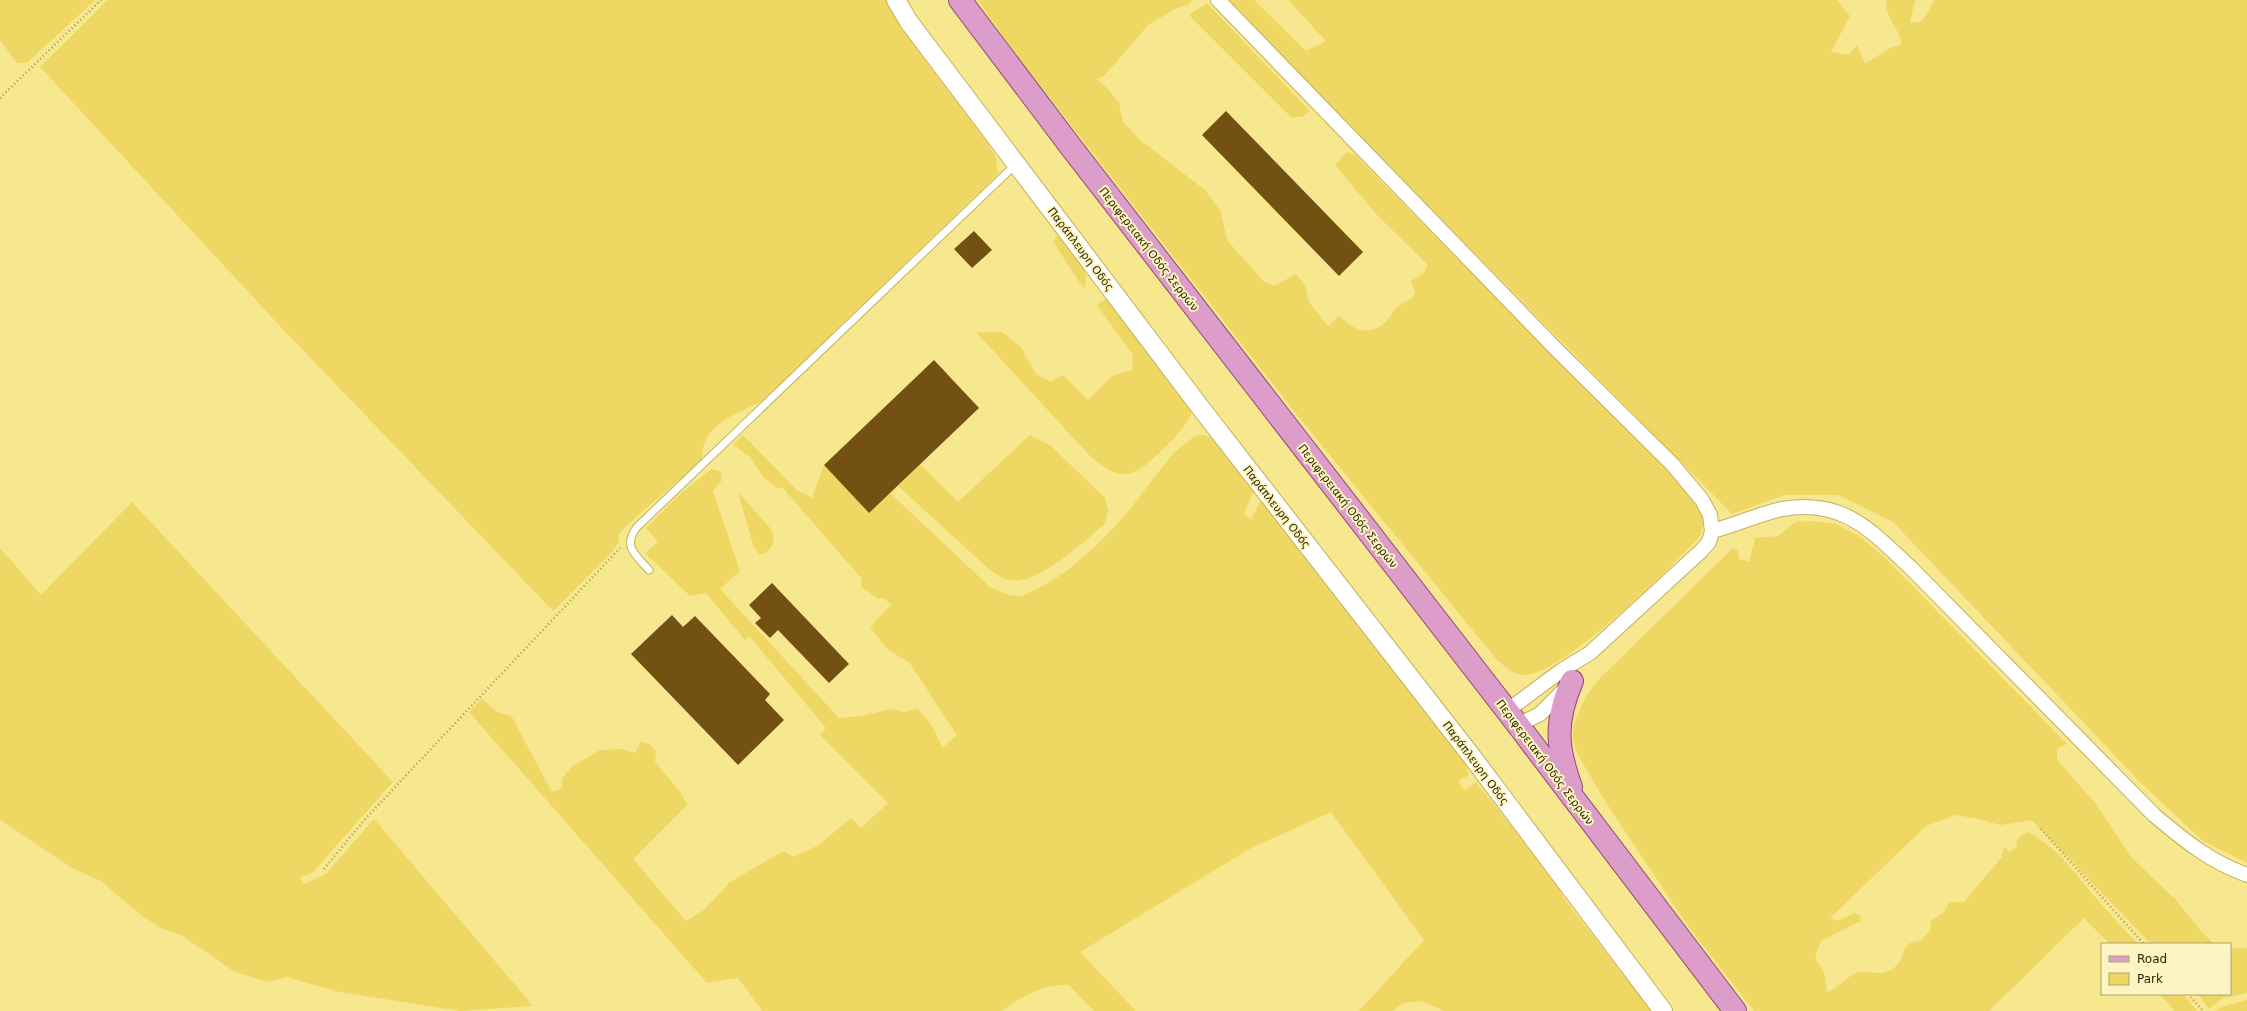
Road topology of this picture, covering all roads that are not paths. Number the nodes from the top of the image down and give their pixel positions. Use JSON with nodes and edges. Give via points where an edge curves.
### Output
{"nodes":[{"id":1,"x":896,"y":0,"type":"edge"},
{"id":2,"x":960,"y":0,"type":"edge"},
{"id":3,"x":1218,"y":0,"type":"edge"},
{"id":4,"x":1016,"y":164,"type":"junction"},
{"id":5,"x":1712,"y":531,"type":"junction"},
{"id":6,"x":649,"y":570,"type":"dead end"},
{"id":7,"x":1590,"y":653,"type":"junction"},
{"id":8,"x":1572,"y":681,"type":"junction"},
{"id":9,"x":1512,"y":718,"type":"junction"},
{"id":10,"x":1577,"y":803,"type":"junction"},
{"id":11,"x":2247,"y":875,"type":"edge"},
{"id":12,"x":1663,"y":1011,"type":"edge"},
{"id":13,"x":1736,"y":1011,"type":"edge"}],
"edges":[{"from":1,"to":4,"type":"street","name":"Παράπλευρη Οδός"},
{"from":2,"to":9,"type":"main road","name":"Περιφερειακή Οδός Σερρών"},
{"from":3,"to":5,"type":"street","via":[[1555,348],[1673,465],[1702,500],[1710,515]]},
{"from":4,"to":6,"type":"lane","via":[[637,527],[630,537],[631,549]]},
{"from":4,"to":12,"type":"street","name":"Παράπλευρη Οδός","via":[[1200,407],[1473,758]]},
{"from":5,"to":7,"type":"street","via":[[1709,542],[1702,551]]},
{"from":5,"to":11,"type":"street","via":[[1781,509],[1825,508],[1847,515],[1873,533],[1912,569],[2154,816],[2195,849]]},
{"from":7,"to":8,"type":"street"},
{"from":7,"to":9,"type":"street","via":[[1562,670]]},
{"from":8,"to":9,"type":"street","via":[[1540,714]]},
{"from":8,"to":10,"type":"main road","via":[[1559,716],[1559,735],[1561,753]]},
{"from":9,"to":10,"type":"main road","name":"Περιφερειακή Οδός Σερρών"},
{"from":10,"to":13,"type":"main road","name":"Περιφερειακή Οδός Σερρών"}]}
